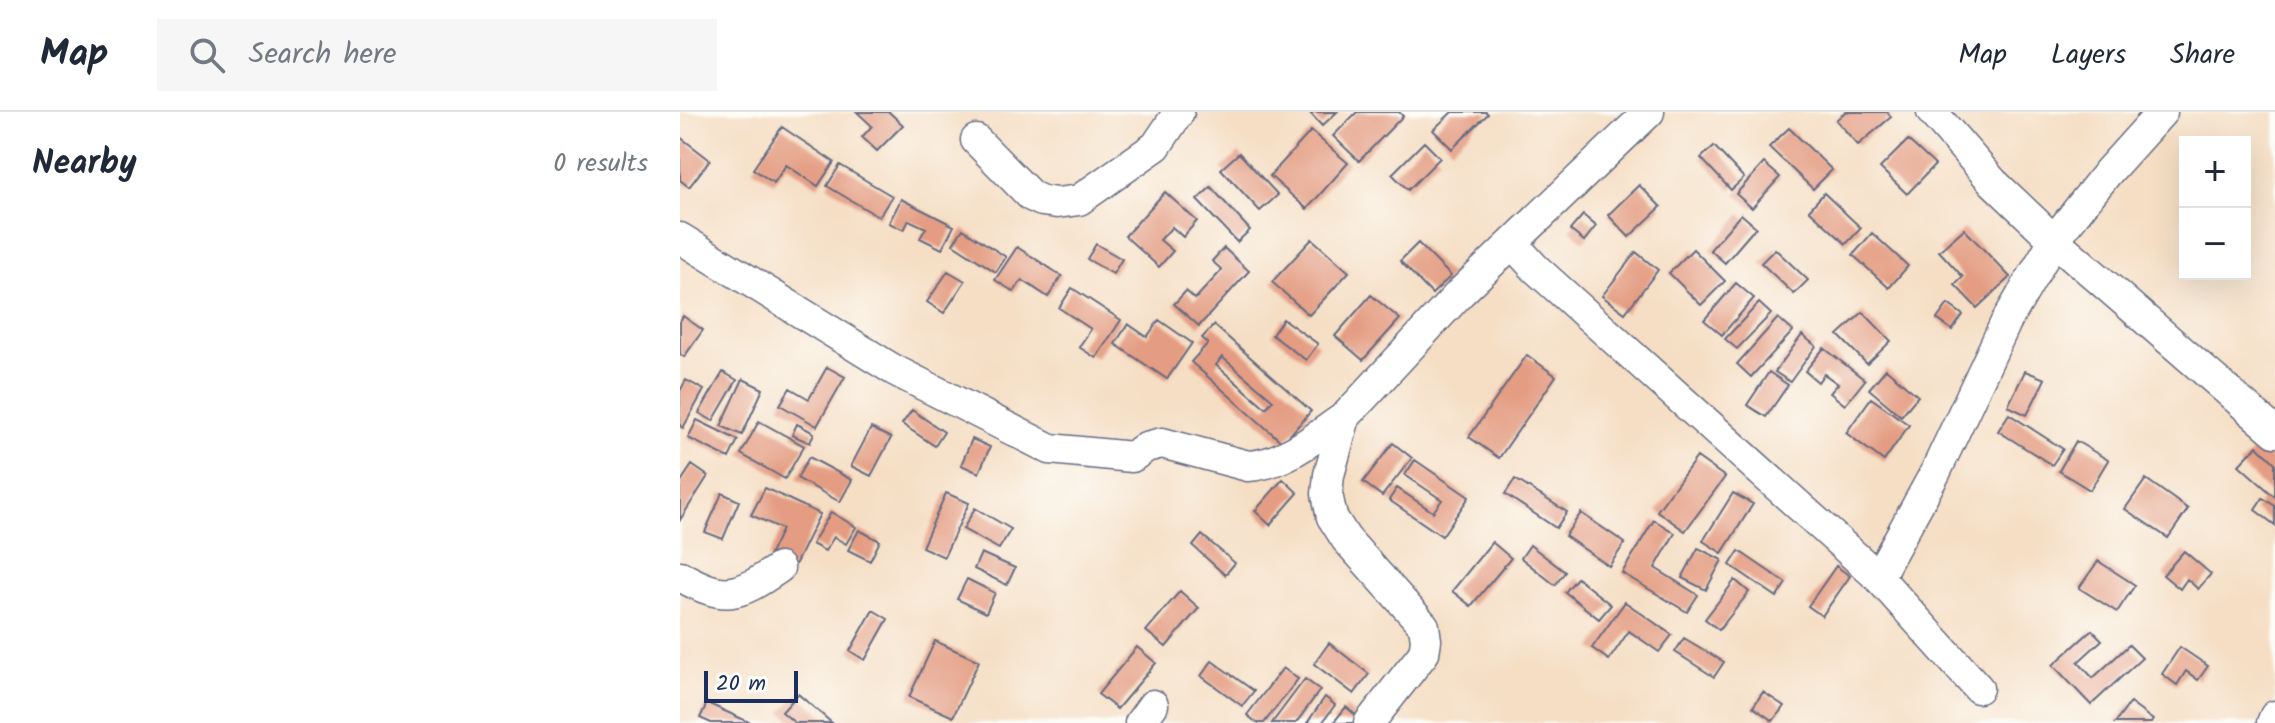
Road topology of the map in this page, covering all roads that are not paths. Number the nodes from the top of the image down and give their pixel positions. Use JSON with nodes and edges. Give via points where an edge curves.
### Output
{"nodes":[{"id":1,"x":1179,"y":112,"type":"edge"},
{"id":2,"x":1649,"y":112,"type":"edge"},
{"id":3,"x":1932,"y":112,"type":"edge"},
{"id":4,"x":2162,"y":112,"type":"edge"},
{"id":5,"x":976,"y":140,"type":"dead end"},
{"id":6,"x":680,"y":238,"type":"edge"},
{"id":7,"x":2054,"y":240,"type":"junction"},
{"id":8,"x":1513,"y":244,"type":"junction"},
{"id":9,"x":1345,"y":417,"type":"junction"},
{"id":10,"x":2275,"y":432,"type":"edge"},
{"id":11,"x":779,"y":568,"type":"dead end"},
{"id":12,"x":680,"y":576,"type":"edge"},
{"id":13,"x":1878,"y":577,"type":"junction"},
{"id":14,"x":1978,"y":688,"type":"dead end"},
{"id":15,"x":2275,"y":716,"type":"edge"},
{"id":16,"x":1369,"y":723,"type":"edge"},
{"id":17,"x":2272,"y":723,"type":"edge"}],
"edges":[{"from":1,"to":5,"type":"street","via":[[1156,146],[1079,200],[1057,203],[1031,196]]},
{"from":2,"to":8,"type":"street"},
{"from":3,"to":7,"type":"street","via":[[1993,182]]},
{"from":4,"to":7,"type":"street"},
{"from":6,"to":9,"type":"street","via":[[894,370],[1050,449],[1132,457],[1162,443],[1261,465],[1280,460]]},
{"from":7,"to":10,"type":"street"},
{"from":7,"to":13,"type":"street","via":[[2006,322],[1935,473]]},
{"from":8,"to":9,"type":"street"},
{"from":8,"to":13,"type":"street"},
{"from":9,"to":16,"type":"street","via":[[1329,475],[1332,517],[1424,626],[1426,640],[1424,653]]},
{"from":11,"to":12,"type":"street","via":[[753,587],[730,593],[704,589]]},
{"from":13,"to":14,"type":"street"},
{"from":15,"to":17,"type":"street"}]}
